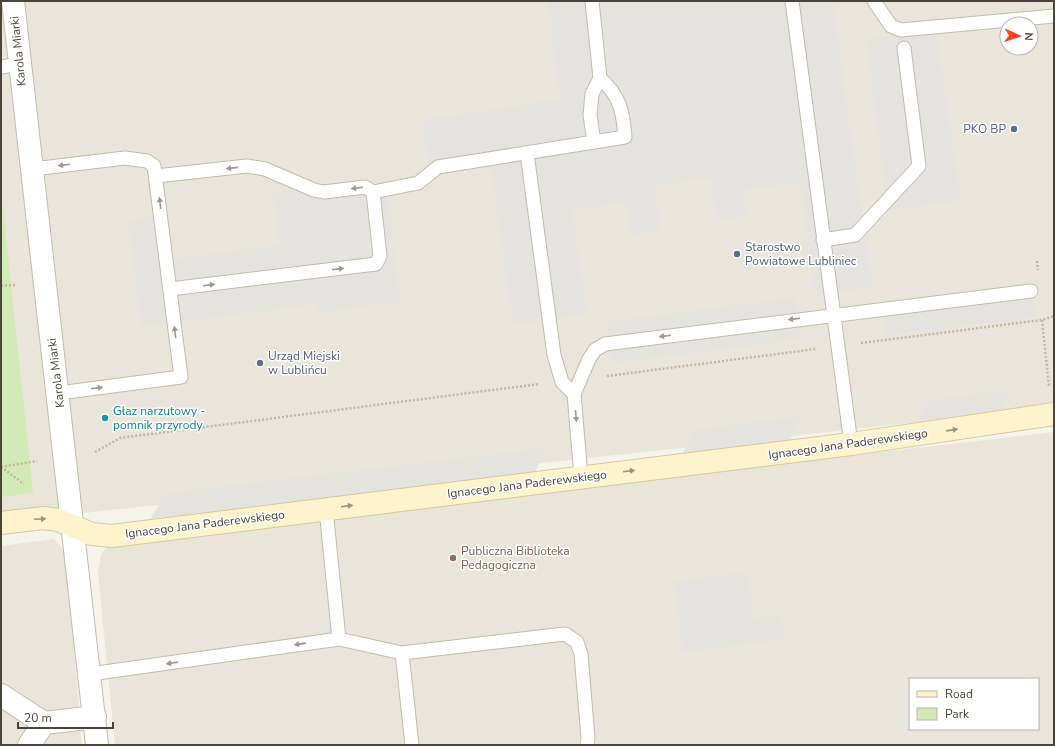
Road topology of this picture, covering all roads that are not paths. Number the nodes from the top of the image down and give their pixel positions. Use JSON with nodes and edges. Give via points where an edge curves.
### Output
{"nodes":[{"id":1,"x":13,"y":1,"type":"edge"},
{"id":2,"x":592,"y":1,"type":"edge"},
{"id":3,"x":792,"y":1,"type":"edge"},
{"id":4,"x":874,"y":1,"type":"edge"},
{"id":5,"x":1054,"y":16,"type":"edge"},
{"id":6,"x":904,"y":48,"type":"dead end"},
{"id":7,"x":10,"y":65,"type":"edge"},
{"id":8,"x":600,"y":78,"type":"junction"},
{"id":9,"x":594,"y":142,"type":"junction"},
{"id":10,"x":527,"y":153,"type":"junction"},
{"id":11,"x":33,"y":169,"type":"junction"},
{"id":12,"x":156,"y":176,"type":"junction"},
{"id":13,"x":372,"y":192,"type":"junction"},
{"id":14,"x":823,"y":240,"type":"junction"},
{"id":15,"x":170,"y":289,"type":"junction"},
{"id":16,"x":1031,"y":290,"type":"dead end"},
{"id":17,"x":833,"y":314,"type":"junction"},
{"id":18,"x":59,"y":393,"type":"junction"},
{"id":19,"x":574,"y":394,"type":"junction"},
{"id":20,"x":1054,"y":414,"type":"edge"},
{"id":21,"x":850,"y":444,"type":"junction"},
{"id":22,"x":582,"y":477,"type":"junction"},
{"id":23,"x":326,"y":509,"type":"junction"},
{"id":24,"x":1,"y":523,"type":"edge"},
{"id":25,"x":73,"y":527,"type":"junction"},
{"id":26,"x":339,"y":639,"type":"junction"},
{"id":27,"x":402,"y":653,"type":"junction"},
{"id":28,"x":90,"y":674,"type":"junction"},
{"id":29,"x":1,"y":695,"type":"edge"},
{"id":30,"x":95,"y":717,"type":"junction"},
{"id":31,"x":44,"y":722,"type":"junction"},
{"id":32,"x":29,"y":745,"type":"edge"},
{"id":33,"x":97,"y":745,"type":"edge"},
{"id":34,"x":412,"y":745,"type":"edge"},
{"id":35,"x":587,"y":745,"type":"edge"}],
"edges":[{"from":1,"to":7,"type":"street","name":"Karola Miarki"},
{"from":2,"to":8,"type":"lane"},
{"from":3,"to":14,"type":"lane"},
{"from":4,"to":5,"type":"lane","via":[[891,26],[901,30]]},
{"from":6,"to":14,"type":"lane","via":[[919,166],[855,235]]},
{"from":7,"to":11,"type":"street","name":"Karola Miarki"},
{"from":8,"to":9,"type":"lane","via":[[592,94],[590,115]]},
{"from":8,"to":9,"type":"lane","via":[[612,89],[623,111],[625,137]]},
{"from":9,"to":10,"type":"lane"},
{"from":10,"to":13,"type":"lane","via":[[438,167],[418,183]]},
{"from":10,"to":19,"type":"lane","via":[[554,355],[562,382]]},
{"from":12,"to":11,"type":"lane","one_way":true,"via":[[154,166],[147,161],[125,158]]},
{"from":11,"to":18,"type":"street","name":"Karola Miarki"},
{"from":13,"to":12,"type":"lane","one_way":true,"via":[[365,187],[319,191],[265,169],[247,166]]},
{"from":15,"to":12,"type":"lane","one_way":true},
{"from":15,"to":13,"type":"lane","one_way":true,"via":[[376,264],[380,256]]},
{"from":14,"to":17,"type":"lane"},
{"from":18,"to":15,"type":"lane","one_way":true,"via":[[181,377]]},
{"from":16,"to":17,"type":"lane"},
{"from":17,"to":19,"type":"lane","one_way":true,"via":[[605,344],[595,350],[589,359]]},
{"from":17,"to":21,"type":"lane"},
{"from":18,"to":25,"type":"street","name":"Karola Miarki"},
{"from":19,"to":22,"type":"lane","one_way":true},
{"from":21,"to":20,"type":"street","name":"Ignacego Jana Paderewskiego","one_way":true},
{"from":22,"to":21,"type":"street","name":"Ignacego Jana Paderewskiego","one_way":true},
{"from":23,"to":22,"type":"street","name":"Ignacego Jana Paderewskiego","one_way":true},
{"from":23,"to":25,"type":"street","name":"Ignacego Jana Paderewskiego","via":[[112,536],[92,534]]},
{"from":23,"to":26,"type":"lane"},
{"from":24,"to":25,"type":"street","name":"Ignacego Jana Paderewskiego","one_way":true,"via":[[43,518],[58,520]]},
{"from":25,"to":28,"type":"street","name":"Karola Miarki"},
{"from":26,"to":27,"type":"lane"},
{"from":26,"to":28,"type":"lane","one_way":true},
{"from":27,"to":34,"type":"lane"},
{"from":27,"to":35,"type":"lane","via":[[565,634],[576,642],[581,654]]},
{"from":28,"to":30,"type":"street","name":"Karola Miarki"},
{"from":29,"to":31,"type":"street"},
{"from":30,"to":31,"type":"street"},
{"from":30,"to":33,"type":"street","name":"Karola Miarki"},
{"from":31,"to":32,"type":"street"}]}
